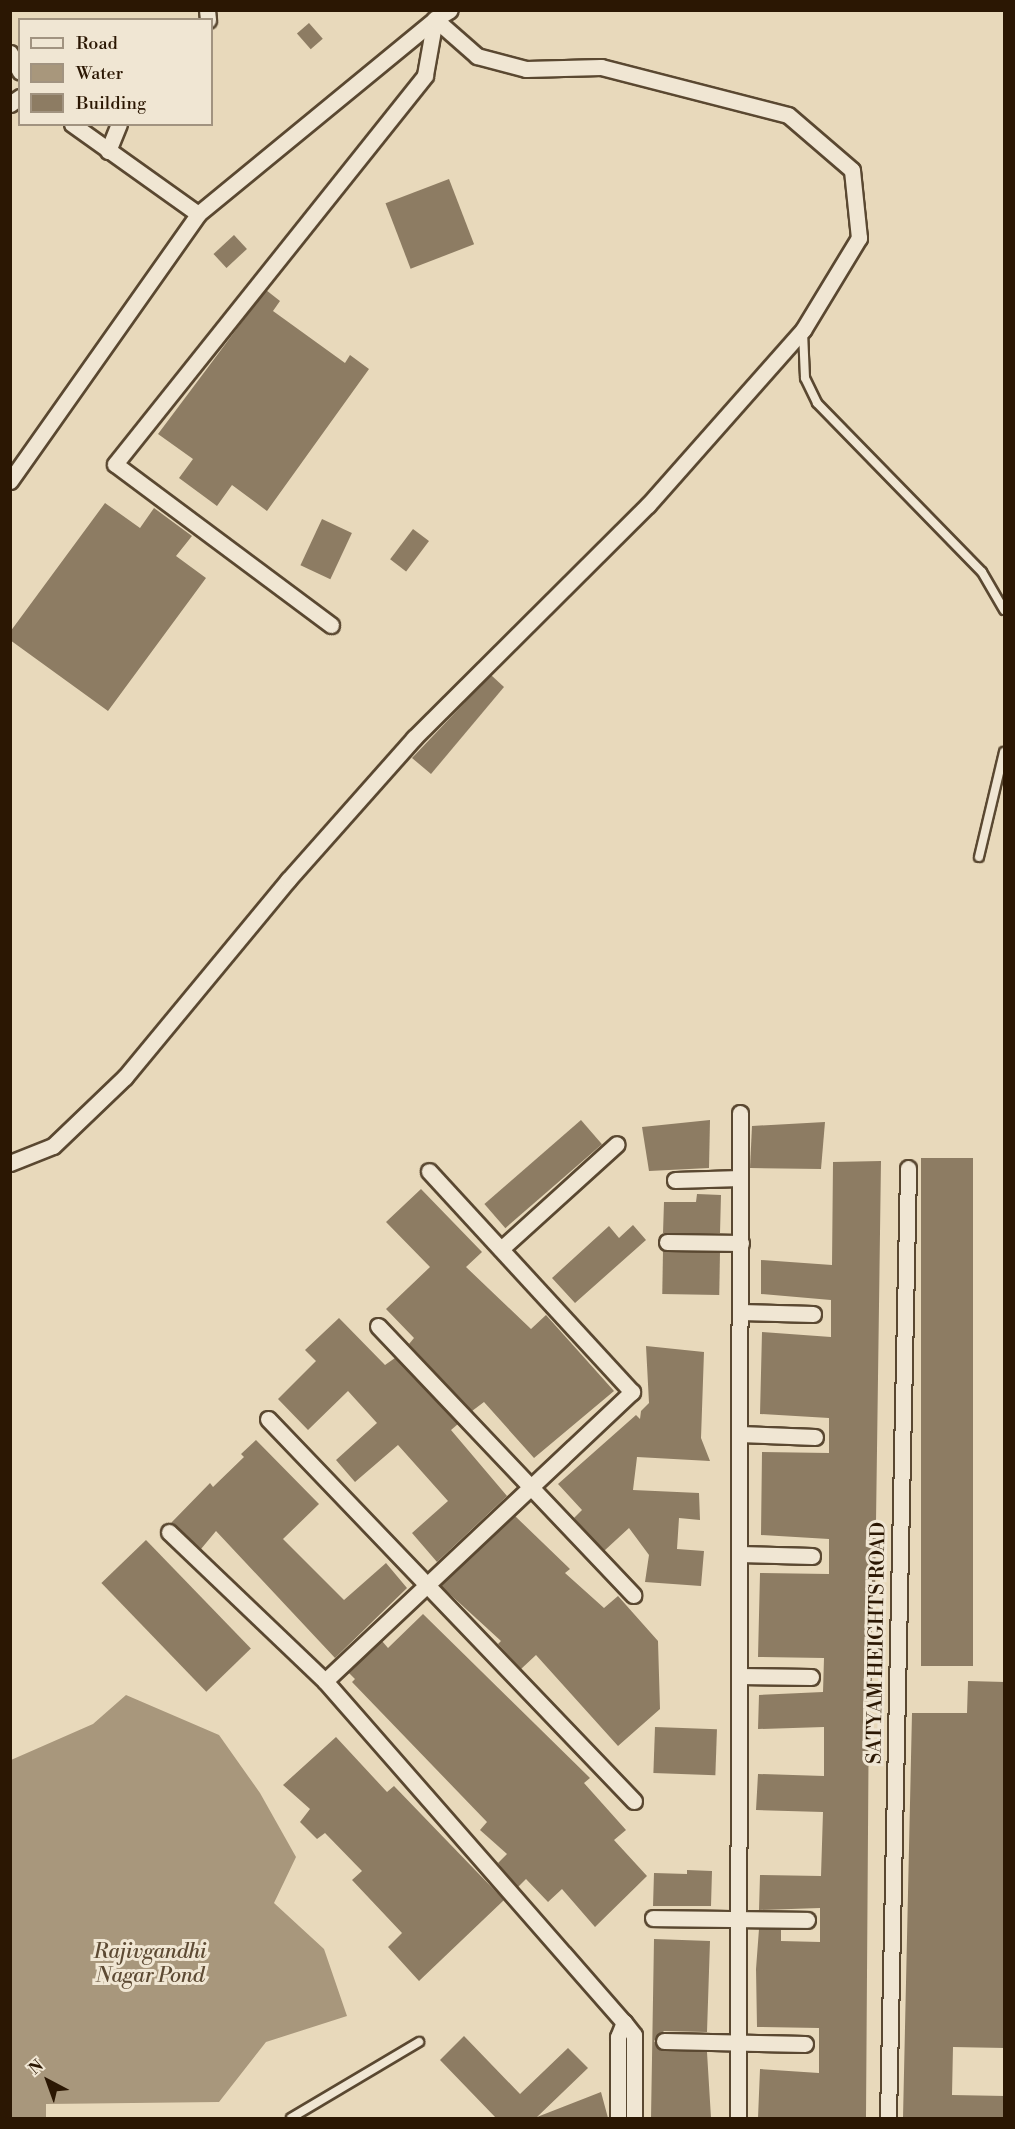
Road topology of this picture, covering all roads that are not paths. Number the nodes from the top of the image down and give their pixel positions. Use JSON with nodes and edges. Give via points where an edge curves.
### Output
{"nodes":[{"id":1,"x":450,"y":10,"type":"edge"},
{"id":2,"x":435,"y":19,"type":"junction"},
{"id":3,"x":10,"y":52,"type":"edge"},
{"id":4,"x":18,"y":68,"type":"edge"},
{"id":5,"x":75,"y":126,"type":"edge"},
{"id":6,"x":118,"y":126,"type":"edge"},
{"id":7,"x":108,"y":151,"type":"junction"},
{"id":8,"x":198,"y":214,"type":"junction"},
{"id":9,"x":803,"y":330,"type":"junction"},
{"id":10,"x":10,"y":481,"type":"edge"},
{"id":11,"x":1005,"y":610,"type":"edge"},
{"id":12,"x":331,"y":625,"type":"dead end"},
{"id":13,"x":1005,"y":752,"type":"edge"},
{"id":14,"x":979,"y":858,"type":"dead end"},
{"id":15,"x":740,"y":1113,"type":"dead end"},
{"id":16,"x":617,"y":1144,"type":"dead end"},
{"id":17,"x":10,"y":1163,"type":"edge"},
{"id":18,"x":908,"y":1168,"type":"dead end"},
{"id":19,"x":429,"y":1171,"type":"dead end"},
{"id":20,"x":740,"y":1178,"type":"junction"},
{"id":21,"x":675,"y":1180,"type":"dead end"},
{"id":22,"x":667,"y":1242,"type":"dead end"},
{"id":23,"x":741,"y":1243,"type":"junction"},
{"id":24,"x":501,"y":1249,"type":"junction"},
{"id":25,"x":741,"y":1312,"type":"junction"},
{"id":26,"x":813,"y":1314,"type":"dead end"},
{"id":27,"x":378,"y":1326,"type":"dead end"},
{"id":28,"x":268,"y":1419,"type":"dead end"},
{"id":29,"x":740,"y":1434,"type":"junction"},
{"id":30,"x":815,"y":1437,"type":"dead end"},
{"id":31,"x":531,"y":1488,"type":"junction"},
{"id":32,"x":169,"y":1532,"type":"dead end"},
{"id":33,"x":740,"y":1554,"type":"junction"},
{"id":34,"x":812,"y":1556,"type":"dead end"},
{"id":35,"x":427,"y":1584,"type":"junction"},
{"id":36,"x":633,"y":1595,"type":"dead end"},
{"id":37,"x":739,"y":1676,"type":"junction"},
{"id":38,"x":811,"y":1677,"type":"dead end"},
{"id":39,"x":325,"y":1681,"type":"junction"},
{"id":40,"x":634,"y":1801,"type":"dead end"},
{"id":41,"x":653,"y":1918,"type":"dead end"},
{"id":42,"x":738,"y":1919,"type":"junction"},
{"id":43,"x":807,"y":1920,"type":"dead end"},
{"id":44,"x":624,"y":2022,"type":"junction"},
{"id":45,"x":664,"y":2041,"type":"dead end"},
{"id":46,"x":419,"y":2042,"type":"dead end"},
{"id":47,"x":738,"y":2042,"type":"junction"},
{"id":48,"x":805,"y":2044,"type":"dead end"},
{"id":49,"x":291,"y":2118,"type":"edge"},
{"id":50,"x":618,"y":2118,"type":"edge"},
{"id":51,"x":634,"y":2118,"type":"edge"},
{"id":52,"x":738,"y":2118,"type":"edge"},
{"id":53,"x":888,"y":2118,"type":"edge"}],
"edges":[{"from":1,"to":2,"type":"street"},
{"from":2,"to":8,"type":"street"},
{"from":2,"to":9,"type":"street","via":[[477,56],[526,69],[601,67],[788,115],[852,170],[860,238]]},
{"from":2,"to":12,"type":"street","via":[[425,75],[115,464]]},
{"from":3,"to":4,"type":"street"},
{"from":5,"to":7,"type":"street"},
{"from":6,"to":7,"type":"street"},
{"from":7,"to":8,"type":"street"},
{"from":8,"to":10,"type":"street"},
{"from":9,"to":11,"type":"lane","via":[[805,378],[817,403],[982,572]]},
{"from":9,"to":17,"type":"street","via":[[648,505],[414,738],[288,880],[125,1077],[53,1146]]},
{"from":13,"to":14,"type":"lane"},
{"from":15,"to":20,"type":"street"},
{"from":16,"to":24,"type":"street"},
{"from":18,"to":53,"type":"street","name":"SATYAM HEIGHTS ROAD"},
{"from":19,"to":24,"type":"street"},
{"from":20,"to":21,"type":"street"},
{"from":20,"to":23,"type":"street"},
{"from":22,"to":23,"type":"street"},
{"from":23,"to":25,"type":"street"},
{"from":24,"to":31,"type":"street","via":[[633,1392]]},
{"from":25,"to":26,"type":"street"},
{"from":25,"to":29,"type":"street"},
{"from":27,"to":31,"type":"street"},
{"from":28,"to":35,"type":"street"},
{"from":29,"to":30,"type":"street"},
{"from":29,"to":33,"type":"street"},
{"from":31,"to":35,"type":"street"},
{"from":31,"to":36,"type":"street"},
{"from":32,"to":39,"type":"street"},
{"from":33,"to":34,"type":"street"},
{"from":33,"to":37,"type":"street"},
{"from":35,"to":39,"type":"street"},
{"from":35,"to":40,"type":"street"},
{"from":37,"to":38,"type":"street"},
{"from":37,"to":42,"type":"street"},
{"from":39,"to":44,"type":"street"},
{"from":41,"to":42,"type":"street"},
{"from":42,"to":43,"type":"street"},
{"from":42,"to":47,"type":"street"},
{"from":44,"to":50,"type":"street","via":[[618,2037]]},
{"from":44,"to":51,"type":"street","via":[[634,2035]]},
{"from":45,"to":47,"type":"street"},
{"from":46,"to":49,"type":"lane"},
{"from":47,"to":48,"type":"street"},
{"from":47,"to":52,"type":"street"}]}
